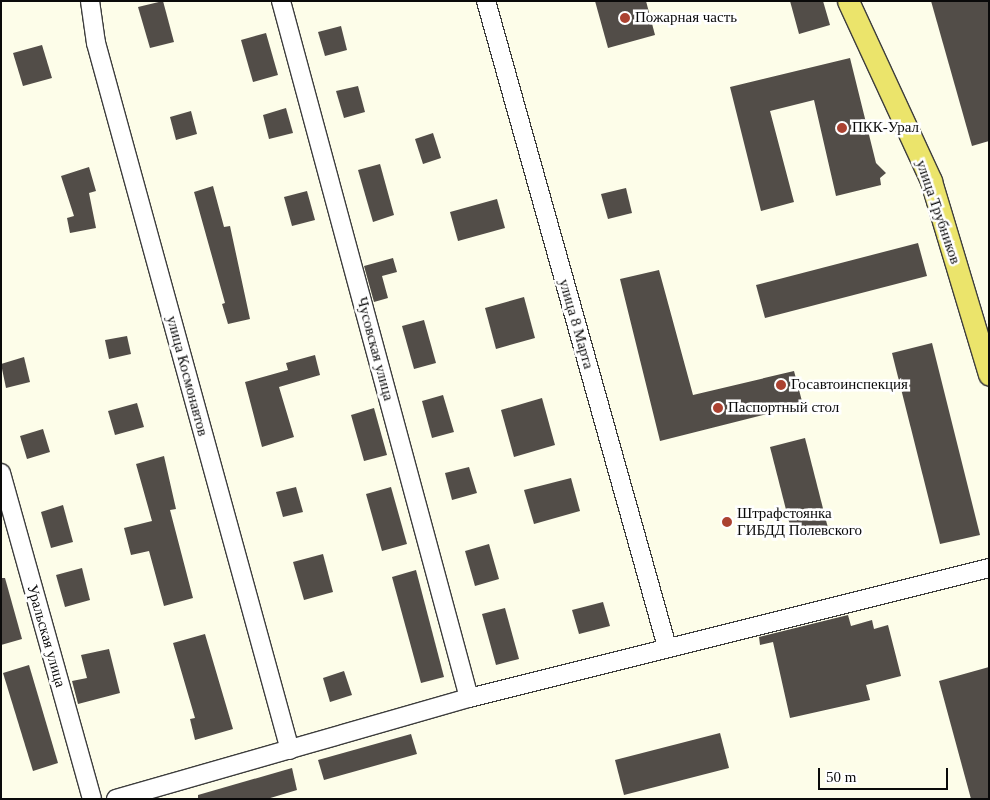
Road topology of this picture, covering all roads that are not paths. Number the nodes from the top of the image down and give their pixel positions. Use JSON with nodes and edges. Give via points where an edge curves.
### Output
{"nodes":[{"id":1,"x":90,"y":1,"type":"edge"},
{"id":2,"x":281,"y":1,"type":"edge"},
{"id":3,"x":486,"y":1,"type":"edge"},
{"id":4,"x":848,"y":1,"type":"edge"},
{"id":5,"x":989,"y":374,"type":"edge"},
{"id":6,"x":1,"y":473,"type":"edge"},
{"id":7,"x":989,"y":568,"type":"edge"},
{"id":8,"x":667,"y":647,"type":"junction"},
{"id":9,"x":469,"y":698,"type":"junction"},
{"id":10,"x":290,"y":750,"type":"junction"},
{"id":11,"x":92,"y":799,"type":"edge"},
{"id":12,"x":116,"y":799,"type":"edge"}],
"edges":[{"from":1,"to":10,"type":"street","name":"улица Космонавтов","via":[[96,42]]},
{"from":2,"to":9,"type":"street","name":"Чусовская улица"},
{"from":3,"to":8,"type":"street","name":"улица 8 Марта"},
{"from":4,"to":5,"type":"main road","name":"улица Трубников","via":[[931,181]]},
{"from":6,"to":11,"type":"street","name":"Уральская улица"},
{"from":7,"to":8,"type":"street"},
{"from":8,"to":9,"type":"street"},
{"from":9,"to":10,"type":"street"},
{"from":10,"to":12,"type":"street"}]}
